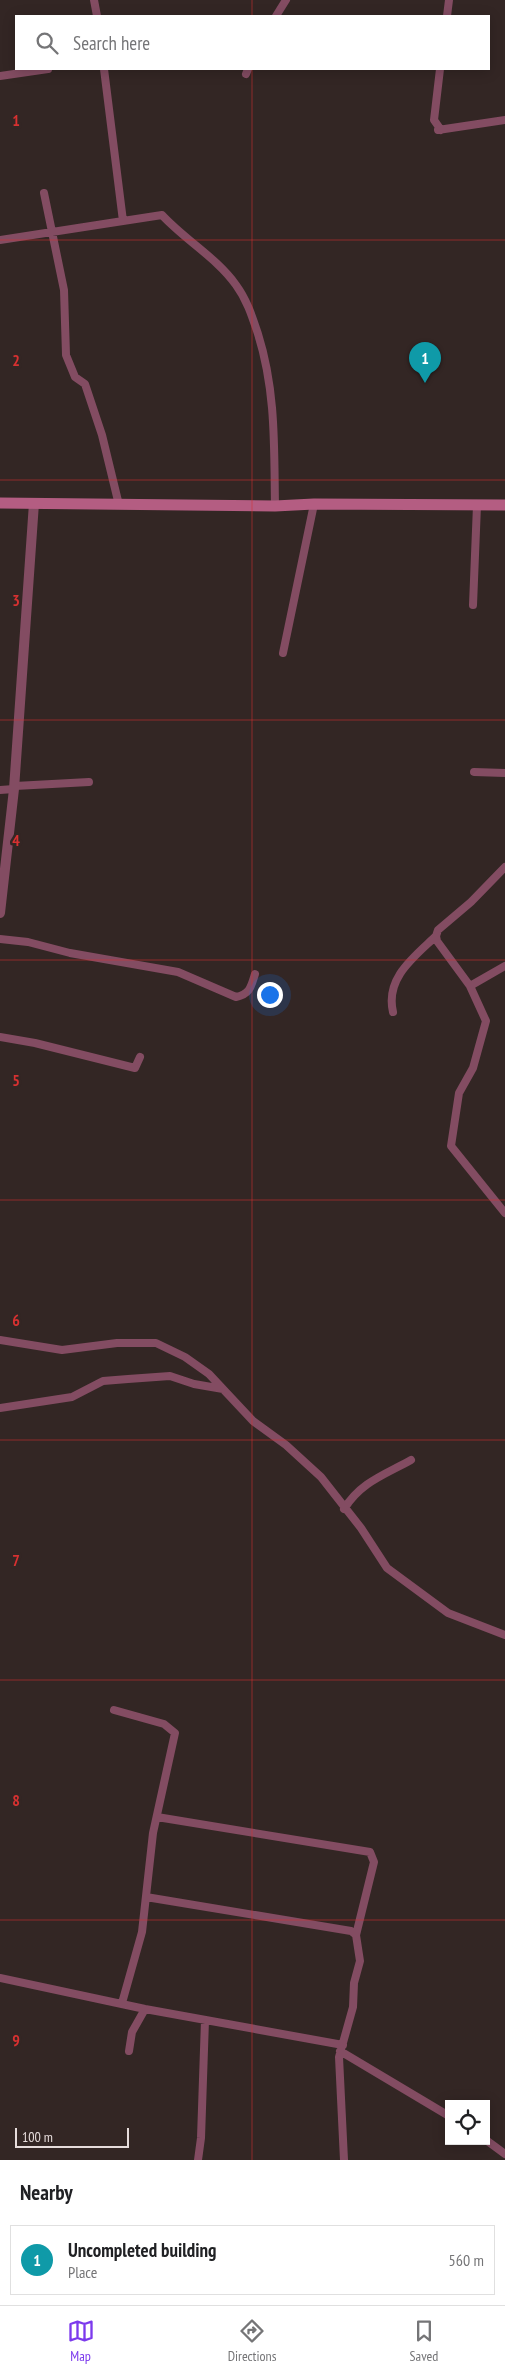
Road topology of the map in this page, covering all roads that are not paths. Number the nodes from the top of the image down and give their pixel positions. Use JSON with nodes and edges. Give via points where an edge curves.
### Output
{"nodes":[{"id":1,"x":94,"y":0,"type":"edge"},
{"id":2,"x":286,"y":0,"type":"edge"},
{"id":3,"x":449,"y":0,"type":"edge"},
{"id":4,"x":97,"y":15,"type":"edge"},
{"id":5,"x":277,"y":15,"type":"edge"},
{"id":6,"x":447,"y":15,"type":"edge"},
{"id":7,"x":41,"y":70,"type":"edge"},
{"id":8,"x":104,"y":70,"type":"edge"},
{"id":9,"x":440,"y":70,"type":"edge"},
{"id":10,"x":0,"y":76,"type":"edge"},
{"id":11,"x":505,"y":120,"type":"edge"},
{"id":12,"x":44,"y":194,"type":"dead end"},
{"id":13,"x":122,"y":221,"type":"junction"},
{"id":14,"x":53,"y":233,"type":"junction"},
{"id":15,"x":0,"y":240,"type":"edge"},
{"id":16,"x":0,"y":503,"type":"edge"},
{"id":17,"x":34,"y":503,"type":"junction"},
{"id":18,"x":314,"y":504,"type":"junction"},
{"id":19,"x":119,"y":505,"type":"junction"},
{"id":20,"x":477,"y":505,"type":"junction"},
{"id":21,"x":505,"y":505,"type":"edge"},
{"id":22,"x":275,"y":506,"type":"junction"},
{"id":23,"x":473,"y":605,"type":"dead end"},
{"id":24,"x":284,"y":653,"type":"dead end"},
{"id":25,"x":474,"y":772,"type":"dead end"},
{"id":26,"x":505,"y":772,"type":"edge"},
{"id":27,"x":88,"y":782,"type":"dead end"},
{"id":28,"x":14,"y":786,"type":"junction"},
{"id":29,"x":0,"y":790,"type":"edge"},
{"id":30,"x":4,"y":853,"type":"edge"},
{"id":31,"x":505,"y":868,"type":"edge"},
{"id":32,"x":0,"y":913,"type":"edge"},
{"id":33,"x":436,"y":936,"type":"junction"},
{"id":34,"x":0,"y":939,"type":"edge"},
{"id":35,"x":505,"y":966,"type":"edge"},
{"id":36,"x":255,"y":974,"type":"dead end"},
{"id":37,"x":470,"y":986,"type":"junction"},
{"id":38,"x":393,"y":1012,"type":"dead end"},
{"id":39,"x":0,"y":1037,"type":"edge"},
{"id":40,"x":140,"y":1057,"type":"dead end"},
{"id":41,"x":505,"y":1213,"type":"edge"},
{"id":42,"x":0,"y":1340,"type":"edge"},
{"id":43,"x":223,"y":1389,"type":"junction"},
{"id":44,"x":0,"y":1408,"type":"edge"},
{"id":45,"x":411,"y":1460,"type":"dead end"},
{"id":46,"x":344,"y":1509,"type":"junction"},
{"id":47,"x":505,"y":1635,"type":"edge"},
{"id":48,"x":114,"y":1710,"type":"dead end"},
{"id":49,"x":157,"y":1817,"type":"junction"},
{"id":50,"x":146,"y":1897,"type":"junction"},
{"id":51,"x":356,"y":1935,"type":"junction"},
{"id":52,"x":0,"y":1978,"type":"edge"},
{"id":53,"x":122,"y":2003,"type":"junction"},
{"id":54,"x":145,"y":2009,"type":"junction"},
{"id":55,"x":205,"y":2020,"type":"junction"},
{"id":56,"x":342,"y":2048,"type":"junction"},
{"id":57,"x":129,"y":2051,"type":"dead end"},
{"id":58,"x":445,"y":2113,"type":"edge"},
{"id":59,"x":490,"y":2143,"type":"edge"},
{"id":60,"x":505,"y":2154,"type":"edge"},
{"id":61,"x":198,"y":2160,"type":"edge"},
{"id":62,"x":344,"y":2160,"type":"edge"}],
"edges":[{"from":1,"to":4,"type":"street"},
{"from":2,"to":5,"type":"street"},
{"from":3,"to":6,"type":"street"},
{"from":7,"to":10,"type":"street"},
{"from":8,"to":13,"type":"street"},
{"from":9,"to":11,"type":"street","via":[[434,120],[440,130]]},
{"from":12,"to":14,"type":"street"},
{"from":13,"to":14,"type":"street"},
{"from":13,"to":22,"type":"street","via":[[162,215],[216,263],[236,285],[250,308],[272,387]]},
{"from":14,"to":15,"type":"street"},
{"from":14,"to":19,"type":"street","via":[[64,290],[66,355],[75,377],[85,384],[102,435]]},
{"from":16,"to":17,"type":"main road"},
{"from":17,"to":19,"type":"main road"},
{"from":17,"to":28,"type":"street"},
{"from":18,"to":20,"type":"main road"},
{"from":18,"to":22,"type":"main road"},
{"from":18,"to":24,"type":"street"},
{"from":19,"to":22,"type":"main road"},
{"from":20,"to":21,"type":"main road"},
{"from":20,"to":23,"type":"street"},
{"from":25,"to":26,"type":"street"},
{"from":27,"to":28,"type":"street"},
{"from":28,"to":29,"type":"street"},
{"from":28,"to":30,"type":"street"},
{"from":30,"to":32,"type":"street"},
{"from":31,"to":33,"type":"street","via":[[438,930]]},
{"from":33,"to":37,"type":"street"},
{"from":33,"to":38,"type":"street","via":[[407,964],[395,981],[390,999]]},
{"from":34,"to":36,"type":"street","via":[[178,972],[236,997],[250,990]]},
{"from":35,"to":37,"type":"street"},
{"from":37,"to":41,"type":"street","via":[[486,1021],[473,1068],[459,1094],[451,1146]]},
{"from":39,"to":40,"type":"street","via":[[135,1068]]},
{"from":42,"to":43,"type":"street","via":[[62,1350],[117,1343],[156,1344],[184,1356]]},
{"from":43,"to":44,"type":"street","via":[[170,1376],[128,1379],[103,1382],[72,1397]]},
{"from":43,"to":46,"type":"street","via":[[253,1421],[286,1445],[321,1478]]},
{"from":45,"to":46,"type":"street","via":[[364,1484]]},
{"from":46,"to":47,"type":"street","via":[[387,1568],[448,1612]]},
{"from":48,"to":49,"type":"street","via":[[164,1724],[176,1733]]},
{"from":49,"to":50,"type":"street"},
{"from":49,"to":51,"type":"street","via":[[370,1852],[374,1862]]},
{"from":50,"to":51,"type":"street","via":[[351,1931]]},
{"from":50,"to":53,"type":"street","via":[[142,1932]]},
{"from":51,"to":56,"type":"street","via":[[360,1961]]},
{"from":52,"to":53,"type":"street"},
{"from":53,"to":54,"type":"street"},
{"from":54,"to":55,"type":"street"},
{"from":54,"to":57,"type":"street","via":[[132,2032]]},
{"from":55,"to":56,"type":"street"},
{"from":55,"to":61,"type":"street"},
{"from":56,"to":58,"type":"street"},
{"from":56,"to":62,"type":"street","via":[[339,2067]]},
{"from":59,"to":60,"type":"street"}]}
